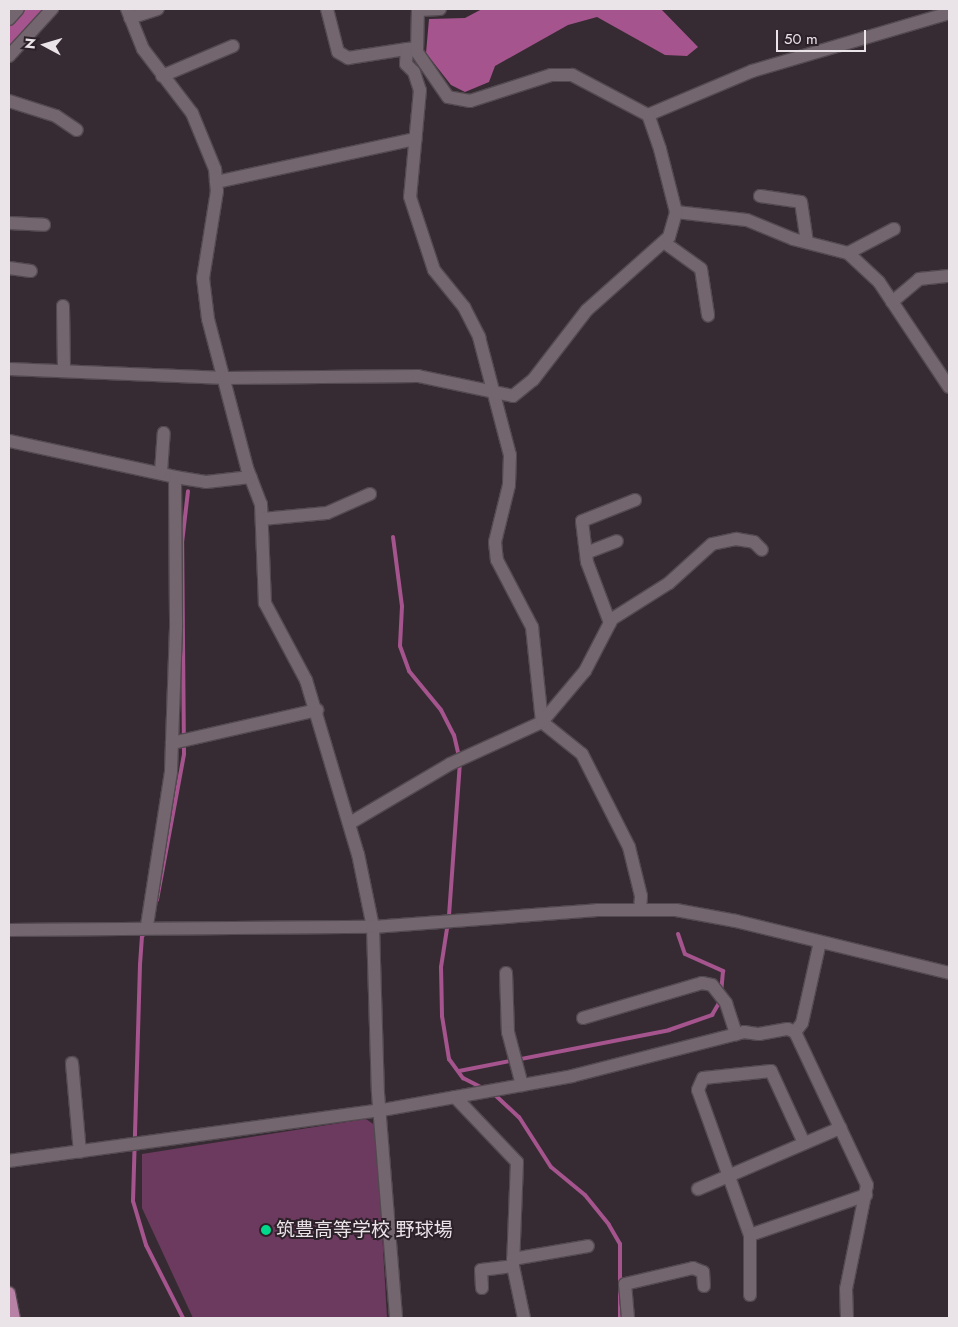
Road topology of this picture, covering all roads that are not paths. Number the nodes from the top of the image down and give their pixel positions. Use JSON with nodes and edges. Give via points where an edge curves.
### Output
{"nodes":[{"id":1,"x":18,"y":9,"type":"edge"},
{"id":2,"x":52,"y":9,"type":"edge"},
{"id":3,"x":158,"y":9,"type":"edge"},
{"id":4,"x":327,"y":9,"type":"edge"},
{"id":5,"x":419,"y":9,"type":"edge"},
{"id":6,"x":440,"y":9,"type":"edge"},
{"id":7,"x":128,"y":13,"type":"edge"},
{"id":8,"x":949,"y":13,"type":"edge"},
{"id":9,"x":9,"y":20,"type":"edge"},
{"id":10,"x":233,"y":46,"type":"dead end"},
{"id":11,"x":412,"y":48,"type":"junction"},
{"id":12,"x":9,"y":56,"type":"edge"},
{"id":13,"x":162,"y":76,"type":"junction"},
{"id":14,"x":9,"y":101,"type":"edge"},
{"id":15,"x":648,"y":115,"type":"junction"},
{"id":16,"x":77,"y":130,"type":"dead end"},
{"id":17,"x":415,"y":139,"type":"junction"},
{"id":18,"x":216,"y":182,"type":"junction"},
{"id":19,"x":760,"y":196,"type":"dead end"},
{"id":20,"x":676,"y":212,"type":"junction"},
{"id":21,"x":9,"y":223,"type":"edge"},
{"id":22,"x":44,"y":225,"type":"dead end"},
{"id":23,"x":894,"y":229,"type":"dead end"},
{"id":24,"x":807,"y":242,"type":"junction"},
{"id":25,"x":665,"y":243,"type":"junction"},
{"id":26,"x":848,"y":253,"type":"junction"},
{"id":27,"x":9,"y":268,"type":"edge"},
{"id":28,"x":31,"y":270,"type":"dead end"},
{"id":29,"x":949,"y":276,"type":"edge"},
{"id":30,"x":892,"y":302,"type":"junction"},
{"id":31,"x":63,"y":306,"type":"dead end"},
{"id":32,"x":708,"y":315,"type":"dead end"},
{"id":33,"x":9,"y":369,"type":"edge"},
{"id":34,"x":64,"y":371,"type":"junction"},
{"id":35,"x":226,"y":378,"type":"junction"},
{"id":36,"x":949,"y":387,"type":"edge"},
{"id":37,"x":492,"y":394,"type":"junction"},
{"id":38,"x":164,"y":434,"type":"dead end"},
{"id":39,"x":9,"y":441,"type":"edge"},
{"id":40,"x":161,"y":472,"type":"junction"},
{"id":41,"x":175,"y":477,"type":"junction"},
{"id":42,"x":251,"y":477,"type":"junction"},
{"id":43,"x":370,"y":494,"type":"dead end"},
{"id":44,"x":635,"y":500,"type":"dead end"},
{"id":45,"x":262,"y":519,"type":"junction"},
{"id":46,"x":617,"y":541,"type":"dead end"},
{"id":47,"x":762,"y":550,"type":"dead end"},
{"id":48,"x":586,"y":553,"type":"junction"},
{"id":49,"x":610,"y":623,"type":"junction"},
{"id":50,"x":317,"y":710,"type":"junction"},
{"id":51,"x":542,"y":722,"type":"junction"},
{"id":52,"x":172,"y":743,"type":"junction"},
{"id":53,"x":350,"y":823,"type":"junction"},
{"id":54,"x":640,"y":909,"type":"junction"},
{"id":55,"x":147,"y":926,"type":"junction"},
{"id":56,"x":373,"y":927,"type":"junction"},
{"id":57,"x":9,"y":930,"type":"edge"},
{"id":58,"x":820,"y":942,"type":"junction"},
{"id":59,"x":506,"y":973,"type":"dead end"},
{"id":60,"x":949,"y":973,"type":"edge"},
{"id":61,"x":583,"y":1018,"type":"dead end"},
{"id":62,"x":795,"y":1032,"type":"junction"},
{"id":63,"x":736,"y":1034,"type":"junction"},
{"id":64,"x":72,"y":1063,"type":"dead end"},
{"id":65,"x":522,"y":1085,"type":"junction"},
{"id":66,"x":455,"y":1097,"type":"junction"},
{"id":67,"x":382,"y":1110,"type":"junction"},
{"id":68,"x":840,"y":1128,"type":"junction"},
{"id":69,"x":804,"y":1143,"type":"junction"},
{"id":70,"x":80,"y":1152,"type":"junction"},
{"id":71,"x":9,"y":1161,"type":"edge"},
{"id":72,"x":731,"y":1174,"type":"junction"},
{"id":73,"x":698,"y":1189,"type":"dead end"},
{"id":74,"x":866,"y":1195,"type":"junction"},
{"id":75,"x":750,"y":1235,"type":"junction"},
{"id":76,"x":588,"y":1246,"type":"dead end"},
{"id":77,"x":513,"y":1262,"type":"junction"},
{"id":78,"x":704,"y":1286,"type":"dead end"},
{"id":79,"x":482,"y":1288,"type":"dead end"},
{"id":80,"x":9,"y":1292,"type":"edge"},
{"id":81,"x":750,"y":1295,"type":"dead end"},
{"id":82,"x":14,"y":1318,"type":"edge"},
{"id":83,"x":396,"y":1318,"type":"edge"},
{"id":84,"x":524,"y":1318,"type":"edge"},
{"id":85,"x":628,"y":1318,"type":"edge"},
{"id":86,"x":846,"y":1318,"type":"edge"}],
"edges":[{"from":1,"to":9,"type":"street"},
{"from":2,"to":12,"type":"street"},
{"from":3,"to":7,"type":"street"},
{"from":4,"to":11,"type":"street","via":[[338,52],[348,58]]},
{"from":5,"to":6,"type":"street"},
{"from":5,"to":11,"type":"street"},
{"from":7,"to":13,"type":"street","via":[[143,49]]},
{"from":8,"to":15,"type":"street","via":[[752,71]]},
{"from":10,"to":13,"type":"street"},
{"from":11,"to":15,"type":"street","via":[[448,97],[470,101],[551,75],[572,75]]},
{"from":11,"to":17,"type":"street","via":[[406,64],[414,72],[420,90]]},
{"from":13,"to":18,"type":"street","via":[[192,113],[215,169]]},
{"from":14,"to":16,"type":"street","via":[[56,116]]},
{"from":15,"to":20,"type":"street"},
{"from":17,"to":18,"type":"street"},
{"from":17,"to":37,"type":"street","via":[[410,197],[413,214],[434,270],[464,307],[479,338]]},
{"from":18,"to":35,"type":"street","via":[[204,278],[208,319]]},
{"from":19,"to":24,"type":"street","via":[[801,202]]},
{"from":20,"to":24,"type":"street","via":[[747,220]]},
{"from":20,"to":25,"type":"street"},
{"from":21,"to":22,"type":"street"},
{"from":23,"to":26,"type":"street"},
{"from":24,"to":26,"type":"street"},
{"from":25,"to":32,"type":"street","via":[[701,269]]},
{"from":25,"to":37,"type":"street","via":[[587,310],[533,380],[514,396]]},
{"from":26,"to":30,"type":"street","via":[[865,265]]},
{"from":27,"to":28,"type":"street"},
{"from":29,"to":30,"type":"street","via":[[919,280]]},
{"from":30,"to":36,"type":"street"},
{"from":31,"to":34,"type":"street"},
{"from":33,"to":34,"type":"street"},
{"from":34,"to":35,"type":"street"},
{"from":35,"to":37,"type":"street","via":[[418,376],[457,381]]},
{"from":35,"to":42,"type":"street"},
{"from":37,"to":51,"type":"street","via":[[510,470],[495,542],[497,560],[532,627]]},
{"from":38,"to":40,"type":"street"},
{"from":39,"to":40,"type":"street"},
{"from":40,"to":41,"type":"street"},
{"from":41,"to":42,"type":"street","via":[[206,482]]},
{"from":41,"to":52,"type":"street"},
{"from":42,"to":45,"type":"street","via":[[261,504]]},
{"from":43,"to":45,"type":"street","via":[[326,513]]},
{"from":44,"to":48,"type":"street","via":[[582,520]]},
{"from":45,"to":50,"type":"street","via":[[265,603],[306,680]]},
{"from":46,"to":48,"type":"street"},
{"from":47,"to":49,"type":"street","via":[[754,542],[736,539],[712,544],[669,583]]},
{"from":48,"to":49,"type":"street"},
{"from":49,"to":51,"type":"street","via":[[585,671]]},
{"from":50,"to":52,"type":"street"},
{"from":50,"to":53,"type":"street","via":[[337,790]]},
{"from":51,"to":53,"type":"street","via":[[450,764]]},
{"from":51,"to":54,"type":"street","via":[[582,754],[629,847],[641,896]]},
{"from":52,"to":55,"type":"street","via":[[172,772]]},
{"from":53,"to":56,"type":"street"},
{"from":54,"to":56,"type":"street"},
{"from":54,"to":58,"type":"street","via":[[736,921]]},
{"from":55,"to":56,"type":"street"},
{"from":55,"to":57,"type":"street"},
{"from":56,"to":67,"type":"street","via":[[378,1093]]},
{"from":58,"to":60,"type":"street"},
{"from":58,"to":62,"type":"street","via":[[802,1023]]},
{"from":59,"to":65,"type":"street","via":[[508,1032]]},
{"from":61,"to":63,"type":"street","via":[[702,983],[712,985],[726,1003]]},
{"from":62,"to":63,"type":"street"},
{"from":62,"to":68,"type":"street"},
{"from":63,"to":65,"type":"street"},
{"from":64,"to":70,"type":"street"},
{"from":65,"to":66,"type":"street"},
{"from":66,"to":67,"type":"street"},
{"from":66,"to":77,"type":"street","via":[[517,1162]]},
{"from":67,"to":70,"type":"street"},
{"from":67,"to":83,"type":"street"},
{"from":68,"to":69,"type":"street"},
{"from":68,"to":74,"type":"street","via":[[867,1185]]},
{"from":69,"to":72,"type":"street"},
{"from":69,"to":72,"type":"street","via":[[771,1071],[703,1078],[698,1090]]},
{"from":70,"to":71,"type":"street"},
{"from":72,"to":73,"type":"street"},
{"from":72,"to":75,"type":"street"},
{"from":74,"to":75,"type":"street"},
{"from":74,"to":86,"type":"street","via":[[846,1289]]},
{"from":75,"to":81,"type":"street"},
{"from":76,"to":77,"type":"street"},
{"from":77,"to":79,"type":"street","via":[[482,1270]]},
{"from":77,"to":84,"type":"street"},
{"from":78,"to":85,"type":"street","via":[[703,1272],[693,1268],[625,1284]]},
{"from":80,"to":82,"type":"main road"}]}
